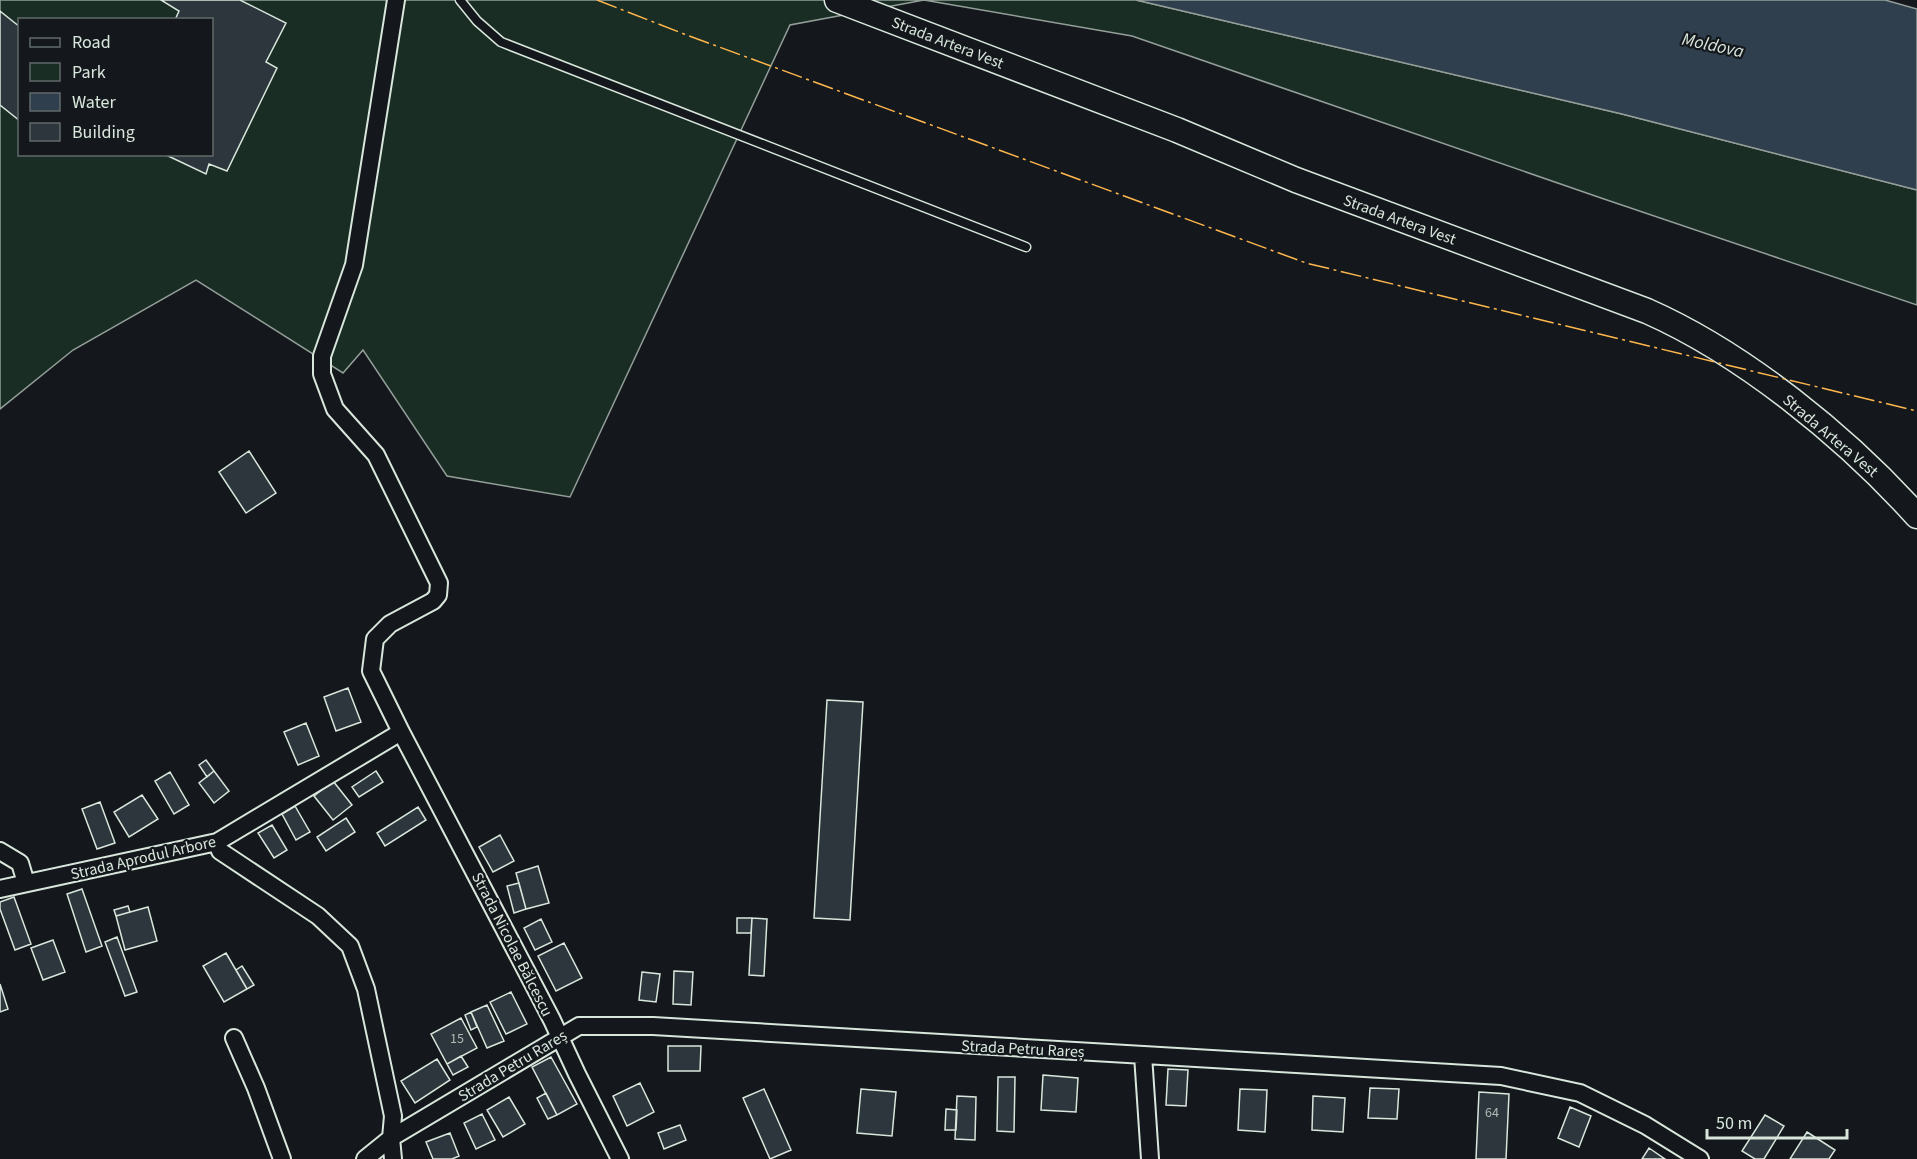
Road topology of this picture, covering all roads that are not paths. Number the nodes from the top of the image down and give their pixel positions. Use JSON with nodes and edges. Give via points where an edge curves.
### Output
{"nodes":[{"id":1,"x":396,"y":0,"type":"edge"},
{"id":2,"x":460,"y":0,"type":"edge"},
{"id":3,"x":837,"y":0,"type":"edge"},
{"id":4,"x":1026,"y":247,"type":"dead end"},
{"id":5,"x":1917,"y":516,"type":"edge"},
{"id":6,"x":401,"y":732,"type":"junction"},
{"id":7,"x":217,"y":842,"type":"junction"},
{"id":8,"x":0,"y":851,"type":"edge"},
{"id":9,"x":26,"y":883,"type":"junction"},
{"id":10,"x":0,"y":889,"type":"edge"},
{"id":11,"x":560,"y":1037,"type":"junction"},
{"id":12,"x":234,"y":1038,"type":"dead end"},
{"id":13,"x":1143,"y":1055,"type":"junction"},
{"id":14,"x":391,"y":1138,"type":"junction"},
{"id":15,"x":282,"y":1159,"type":"edge"},
{"id":16,"x":365,"y":1159,"type":"edge"},
{"id":17,"x":393,"y":1159,"type":"edge"},
{"id":18,"x":620,"y":1159,"type":"edge"},
{"id":19,"x":1150,"y":1159,"type":"edge"},
{"id":20,"x":1700,"y":1159,"type":"edge"}],
"edges":[{"from":1,"to":6,"type":"street","name":"Strada Nicolae Bălcescu","via":[[354,265],[322,356],[322,374],[335,409],[376,455],[439,584],[433,601],[390,624],[375,639],[371,671]]},
{"from":2,"to":4,"type":"lane","via":[[501,42]]},
{"from":3,"to":5,"type":"main road","name":"Strada Artera Vest","via":[[1683,327],[1765,381],[1835,435]]},
{"from":6,"to":7,"type":"street","name":"Strada Aprodul Arbore"},
{"from":6,"to":11,"type":"street","name":"Strada Nicolae Bălcescu"},
{"from":7,"to":9,"type":"street","name":"Strada Aprodul Arbore"},
{"from":7,"to":14,"type":"street","via":[[220,851],[318,916],[350,946],[366,989],[376,1034],[393,1116]]},
{"from":8,"to":9,"type":"street","via":[[20,863]]},
{"from":9,"to":10,"type":"street","name":"Strada Aprodul Arbore"},
{"from":11,"to":13,"type":"street","name":"Strada Petru Rareș","via":[[579,1026],[653,1026]]},
{"from":11,"to":14,"type":"street","name":"Strada Petru Rareș"},
{"from":11,"to":18,"type":"street","name":"Strada Nicolae Bălcescu"},
{"from":12,"to":15,"type":"street"},
{"from":13,"to":19,"type":"street"},
{"from":13,"to":20,"type":"street","name":"Strada Petru Rareș","via":[[1501,1076],[1580,1093],[1645,1125]]},
{"from":14,"to":16,"type":"street","name":"Strada Petru Rareș"},
{"from":14,"to":17,"type":"street"}]}
